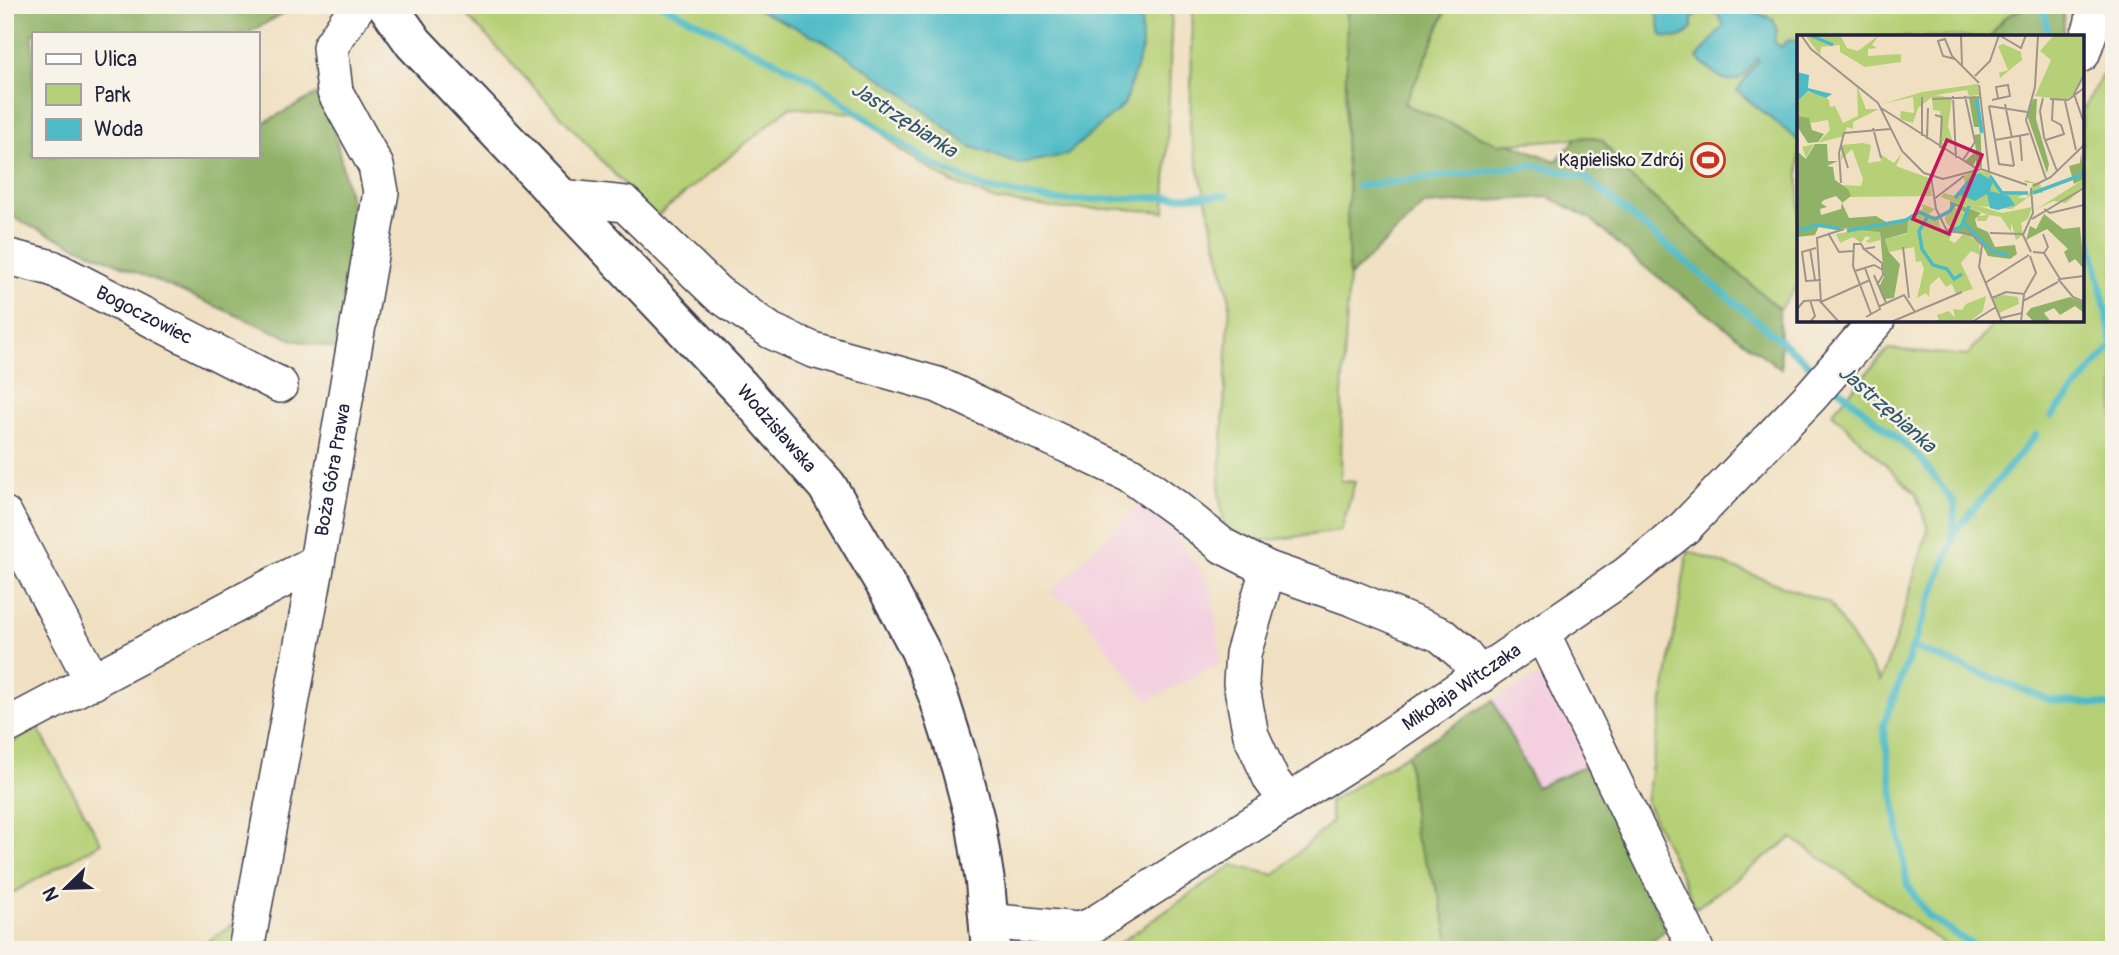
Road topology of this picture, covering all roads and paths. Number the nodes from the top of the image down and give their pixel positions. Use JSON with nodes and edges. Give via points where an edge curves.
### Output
{"nodes":[{"id":1,"x":358,"y":5,"type":"edge"},
{"id":2,"x":387,"y":5,"type":"edge"},
{"id":3,"x":2096,"y":5,"type":"edge"},
{"id":4,"x":2084,"y":48,"type":"edge"},
{"id":5,"x":560,"y":197,"type":"junction"},
{"id":6,"x":5,"y":256,"type":"edge"},
{"id":7,"x":1875,"y":322,"type":"edge"},
{"id":8,"x":279,"y":385,"type":"dead end"},
{"id":9,"x":5,"y":515,"type":"edge"},
{"id":10,"x":317,"y":562,"type":"junction"},
{"id":11,"x":1268,"y":569,"type":"junction"},
{"id":12,"x":1542,"y":633,"type":"junction"},
{"id":13,"x":1480,"y":676,"type":"junction"},
{"id":14,"x":93,"y":682,"type":"junction"},
{"id":15,"x":5,"y":727,"type":"edge"},
{"id":16,"x":1287,"y":801,"type":"junction"},
{"id":17,"x":1077,"y":930,"type":"junction"},
{"id":18,"x":990,"y":936,"type":"edge"},
{"id":19,"x":246,"y":950,"type":"edge"},
{"id":20,"x":1042,"y":950,"type":"edge"},
{"id":21,"x":1696,"y":950,"type":"edge"}],
"edges":[{"from":1,"to":10,"type":"street","name":"Boża Góra Prawa","via":[[330,47],[335,92],[376,166],[382,192]]},
{"from":2,"to":5,"type":"main road","name":"Wodzisławska","via":[[414,43]]},
{"from":3,"to":4,"type":"street"},
{"from":5,"to":11,"type":"street","via":[[625,204],[717,293],[771,331],[813,350],[938,385],[1129,474],[1223,546]]},
{"from":5,"to":18,"type":"main road","name":"Wodzisławska","via":[[827,486],[888,589],[920,650],[961,767],[975,820]]},
{"from":6,"to":8,"type":"street","name":"Bogoczowiec","via":[[52,268]]},
{"from":7,"to":12,"type":"street","name":"Mikołaja Witczaka","via":[[1685,527]]},
{"from":9,"to":14,"type":"street"},
{"from":10,"to":14,"type":"street"},
{"from":10,"to":19,"type":"street","name":"Boża Góra Prawa"},
{"from":11,"to":13,"type":"street","via":[[1441,635]]},
{"from":11,"to":16,"type":"street","via":[[1244,654],[1241,683],[1251,735],[1271,779]]},
{"from":12,"to":13,"type":"street","name":"Mikołaja Witczaka"},
{"from":12,"to":21,"type":"street"},
{"from":13,"to":16,"type":"street","name":"Mikołaja Witczaka"},
{"from":14,"to":15,"type":"street"},
{"from":16,"to":17,"type":"street","name":"Mikołaja Witczaka","via":[[1091,926]]},
{"from":17,"to":18,"type":"street"},
{"from":17,"to":20,"type":"street","name":"Mikołaja Witczaka","via":[[1058,945]]}]}
